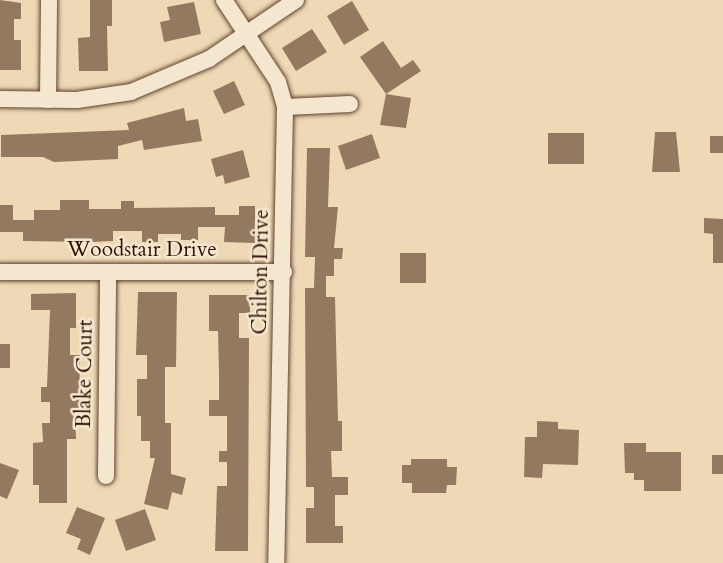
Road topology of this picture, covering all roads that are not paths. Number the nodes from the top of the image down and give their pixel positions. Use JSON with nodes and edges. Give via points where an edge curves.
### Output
{"nodes":[{"id":1,"x":49,"y":0,"type":"edge"},
{"id":2,"x":224,"y":0,"type":"edge"},
{"id":3,"x":296,"y":0,"type":"edge"},
{"id":4,"x":248,"y":34,"type":"junction"},
{"id":5,"x":0,"y":99,"type":"edge"},
{"id":6,"x":48,"y":100,"type":"junction"},
{"id":7,"x":350,"y":104,"type":"dead end"},
{"id":8,"x":285,"y":107,"type":"junction"},
{"id":9,"x":0,"y":272,"type":"edge"},
{"id":10,"x":108,"y":272,"type":"junction"},
{"id":11,"x":284,"y":272,"type":"junction"},
{"id":12,"x":106,"y":476,"type":"dead end"},
{"id":13,"x":276,"y":563,"type":"edge"}],
"edges":[{"from":1,"to":6,"type":"street"},
{"from":2,"to":4,"type":"street","name":"Chilton Drive"},
{"from":3,"to":4,"type":"street"},
{"from":4,"to":6,"type":"street","via":[[210,59],[140,89],[99,98]]},
{"from":4,"to":8,"type":"street","name":"Chilton Drive","via":[[283,91]]},
{"from":5,"to":6,"type":"street"},
{"from":7,"to":8,"type":"street"},
{"from":8,"to":11,"type":"street","name":"Chilton Drive"},
{"from":9,"to":10,"type":"street","name":"Woodstair Drive"},
{"from":10,"to":11,"type":"street","name":"Woodstair Drive"},
{"from":10,"to":12,"type":"street","name":"Blake Court"},
{"from":11,"to":13,"type":"street","name":"Chilton Drive"}]}
